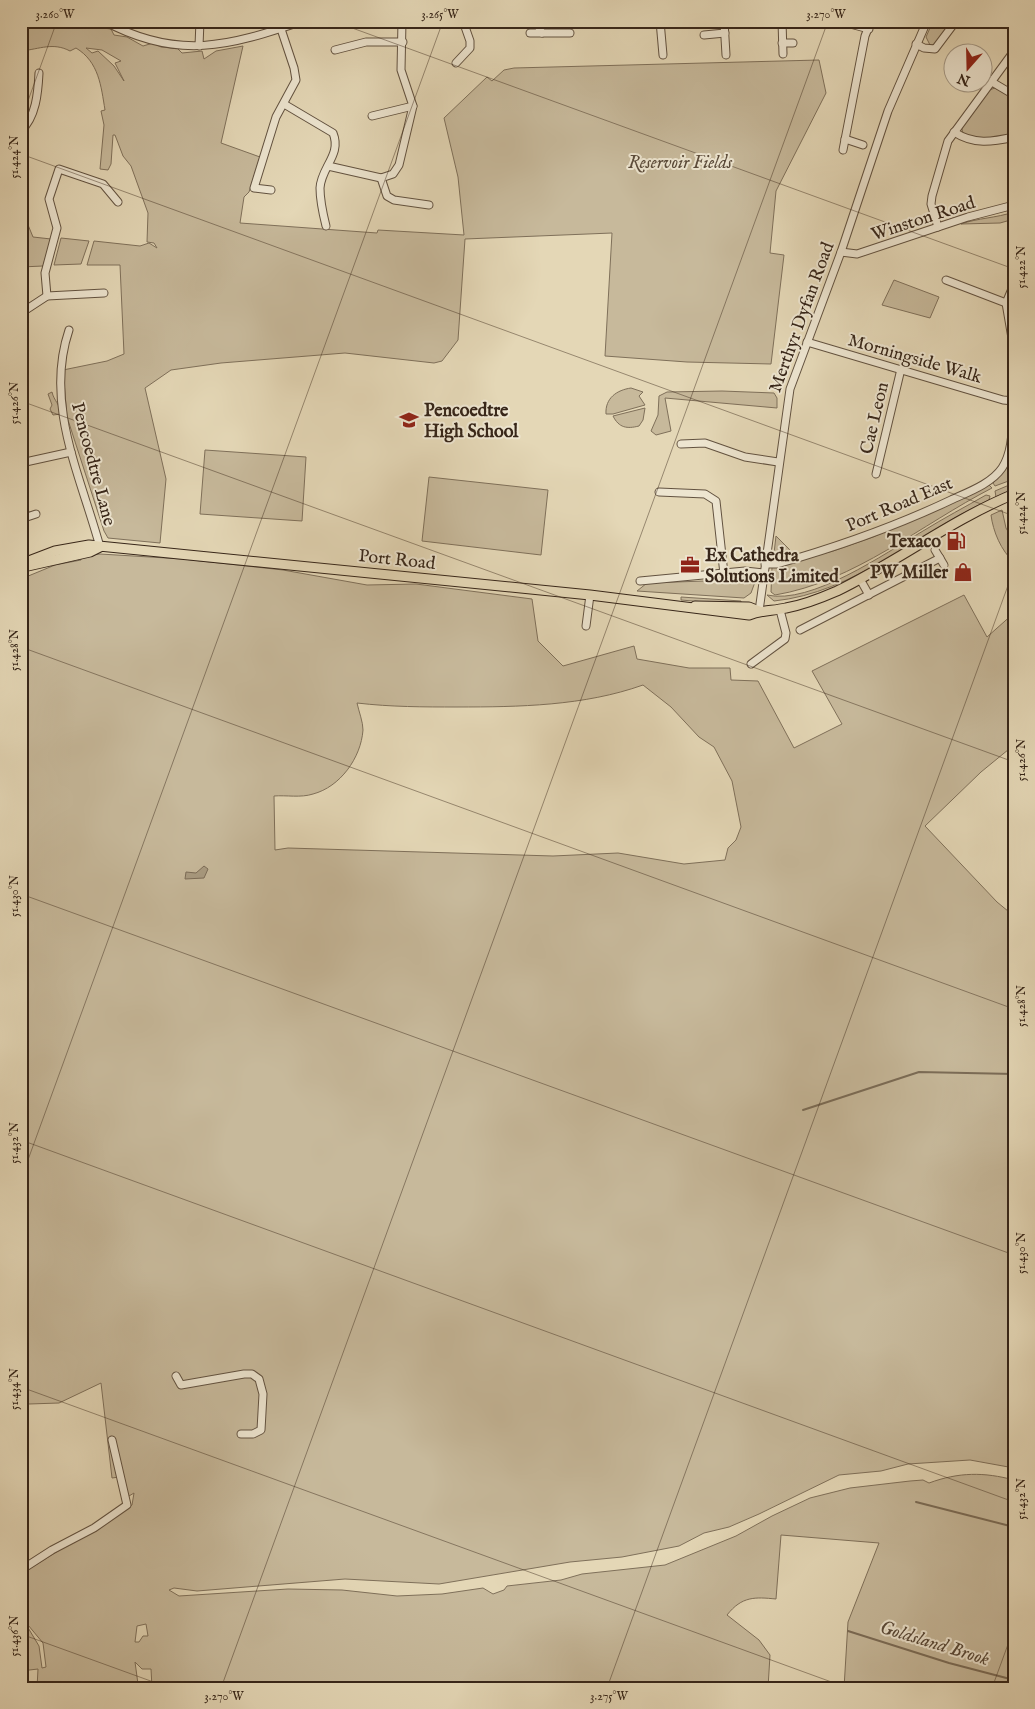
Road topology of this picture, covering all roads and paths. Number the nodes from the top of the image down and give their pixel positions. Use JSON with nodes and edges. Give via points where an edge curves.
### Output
{"nodes":[{"id":1,"x":104,"y":21,"type":"edge"},
{"id":2,"x":200,"y":21,"type":"edge"},
{"id":3,"x":303,"y":21,"type":"edge"},
{"id":4,"x":402,"y":21,"type":"edge"},
{"id":5,"x":463,"y":21,"type":"edge"},
{"id":6,"x":535,"y":21,"type":"edge"},
{"id":7,"x":660,"y":21,"type":"edge"},
{"id":8,"x":724,"y":21,"type":"edge"},
{"id":9,"x":782,"y":21,"type":"edge"},
{"id":10,"x":839,"y":21,"type":"edge"},
{"id":11,"x":872,"y":21,"type":"edge"},
{"id":12,"x":927,"y":21,"type":"edge"},
{"id":13,"x":956,"y":21,"type":"edge"},
{"id":14,"x":281,"y":29,"type":"junction"},
{"id":15,"x":869,"y":30,"type":"junction"},
{"id":16,"x":530,"y":33,"type":"dead end"},
{"id":17,"x":542,"y":33,"type":"junction"},
{"id":18,"x":570,"y":33,"type":"dead end"},
{"id":19,"x":725,"y":33,"type":"junction"},
{"id":20,"x":704,"y":34,"type":"dead end"},
{"id":21,"x":403,"y":42,"type":"junction"},
{"id":22,"x":793,"y":43,"type":"dead end"},
{"id":23,"x":782,"y":44,"type":"junction"},
{"id":24,"x":916,"y":44,"type":"junction"},
{"id":25,"x":199,"y":46,"type":"junction"},
{"id":26,"x":335,"y":50,"type":"dead end"},
{"id":27,"x":1014,"y":51,"type":"edge"},
{"id":28,"x":783,"y":54,"type":"dead end"},
{"id":29,"x":663,"y":55,"type":"dead end"},
{"id":30,"x":726,"y":55,"type":"dead end"},
{"id":31,"x":456,"y":63,"type":"dead end"},
{"id":32,"x":40,"y":73,"type":"dead end"},
{"id":33,"x":992,"y":82,"type":"joint"},
{"id":34,"x":984,"y":92,"type":"edge"},
{"id":35,"x":1014,"y":95,"type":"edge"},
{"id":36,"x":284,"y":104,"type":"junction"},
{"id":37,"x":413,"y":106,"type":"junction"},
{"id":38,"x":372,"y":116,"type":"dead end"},
{"id":39,"x":21,"y":131,"type":"edge"},
{"id":40,"x":954,"y":132,"type":"junction"},
{"id":41,"x":1014,"y":137,"type":"edge"},
{"id":42,"x":845,"y":140,"type":"junction"},
{"id":43,"x":863,"y":144,"type":"dead end"},
{"id":44,"x":843,"y":150,"type":"dead end"},
{"id":45,"x":328,"y":166,"type":"junction"},
{"id":46,"x":381,"y":178,"type":"junction"},
{"id":47,"x":271,"y":190,"type":"dead end"},
{"id":48,"x":118,"y":202,"type":"dead end"},
{"id":49,"x":429,"y":205,"type":"dead end"},
{"id":50,"x":1014,"y":205,"type":"edge"},
{"id":51,"x":326,"y":226,"type":"dead end"},
{"id":52,"x":938,"y":227,"type":"junction"},
{"id":53,"x":841,"y":252,"type":"junction"},
{"id":54,"x":946,"y":280,"type":"dead end"},
{"id":55,"x":1014,"y":284,"type":"edge"},
{"id":56,"x":104,"y":293,"type":"dead end"},
{"id":57,"x":47,"y":296,"type":"junction"},
{"id":58,"x":1006,"y":303,"type":"junction"},
{"id":59,"x":21,"y":313,"type":"edge"},
{"id":60,"x":68,"y":330,"type":"dead end"},
{"id":61,"x":807,"y":342,"type":"junction"},
{"id":62,"x":1014,"y":350,"type":"edge"},
{"id":63,"x":901,"y":369,"type":"junction"},
{"id":64,"x":1014,"y":401,"type":"edge"},
{"id":65,"x":681,"y":444,"type":"dead end"},
{"id":66,"x":71,"y":452,"type":"junction"},
{"id":67,"x":778,"y":462,"type":"junction"},
{"id":68,"x":21,"y":463,"type":"edge"},
{"id":69,"x":876,"y":474,"type":"dead end"},
{"id":70,"x":659,"y":492,"type":"dead end"},
{"id":71,"x":1014,"y":494,"type":"edge"},
{"id":72,"x":21,"y":497,"type":"edge"},
{"id":73,"x":36,"y":514,"type":"dead end"},
{"id":74,"x":24,"y":518,"type":"edge"},
{"id":75,"x":100,"y":547,"type":"junction"},
{"id":76,"x":935,"y":550,"type":"dead end"},
{"id":77,"x":21,"y":564,"type":"edge"},
{"id":78,"x":765,"y":564,"type":"junction"},
{"id":79,"x":21,"y":569,"type":"edge"},
{"id":80,"x":764,"y":573,"type":"junction"},
{"id":81,"x":724,"y":574,"type":"junction"},
{"id":82,"x":860,"y":579,"type":"junction"},
{"id":83,"x":640,"y":581,"type":"dead end"},
{"id":84,"x":590,"y":595,"type":"junction"},
{"id":85,"x":870,"y":595,"type":"junction"},
{"id":86,"x":780,"y":610,"type":"junction"},
{"id":87,"x":760,"y":611,"type":"junction"},
{"id":88,"x":586,"y":626,"type":"dead end"},
{"id":89,"x":800,"y":630,"type":"dead end"},
{"id":90,"x":751,"y":664,"type":"dead end"},
{"id":91,"x":176,"y":1376,"type":"dead end"},
{"id":92,"x":241,"y":1434,"type":"dead end"},
{"id":93,"x":112,"y":1440,"type":"dead end"},
{"id":94,"x":21,"y":1570,"type":"edge"}],
"edges":[{"from":1,"to":25,"type":"street","via":[[147,40]]},
{"from":2,"to":25,"type":"street"},
{"from":3,"to":14,"type":"street"},
{"from":4,"to":21,"type":"street"},
{"from":5,"to":31,"type":"street","via":[[470,48]]},
{"from":6,"to":17,"type":"street"},
{"from":7,"to":29,"type":"street"},
{"from":8,"to":19,"type":"street"},
{"from":9,"to":23,"type":"street"},
{"from":10,"to":15,"type":"street"},
{"from":11,"to":15,"type":"street"},
{"from":12,"to":24,"type":"street","name":"Merthyr Dyfan Road"},
{"from":13,"to":24,"type":"street","via":[[935,49]]},
{"from":14,"to":25,"type":"street","via":[[233,43]]},
{"from":14,"to":36,"type":"street","via":[[296,74]]},
{"from":15,"to":42,"type":"street","via":[[864,36]]},
{"from":16,"to":17,"type":"street"},
{"from":17,"to":18,"type":"street"},
{"from":19,"to":20,"type":"street"},
{"from":19,"to":30,"type":"street"},
{"from":21,"to":26,"type":"street","via":[[366,42]]},
{"from":21,"to":37,"type":"street","via":[[401,70]]},
{"from":22,"to":23,"type":"street"},
{"from":23,"to":28,"type":"street"},
{"from":24,"to":53,"type":"street","name":"Merthyr Dyfan Road","via":[[878,136]]},
{"from":27,"to":33,"type":"street"},
{"from":32,"to":39,"type":"street","via":[[29,124]]},
{"from":33,"to":35,"type":"street"},
{"from":34,"to":40,"type":"street"},
{"from":36,"to":45,"type":"street","via":[[333,133],[337,142],[336,152]]},
{"from":36,"to":47,"type":"street","via":[[276,117],[254,188]]},
{"from":37,"to":38,"type":"street"},
{"from":37,"to":46,"type":"street","via":[[399,165],[393,174]]},
{"from":40,"to":41,"type":"street","via":[[963,138],[984,142]]},
{"from":40,"to":52,"type":"street","via":[[948,141],[932,196],[931,204]]},
{"from":42,"to":43,"type":"street"},
{"from":42,"to":44,"type":"street"},
{"from":45,"to":46,"type":"street"},
{"from":45,"to":51,"type":"street","via":[[320,187]]},
{"from":46,"to":49,"type":"street","via":[[387,196],[394,200]]},
{"from":48,"to":57,"type":"street","via":[[103,184],[59,169],[49,198],[57,228],[45,273]]},
{"from":50,"to":52,"type":"street","name":"Winston Road"},
{"from":52,"to":53,"type":"street","name":"Winston Road","via":[[857,254]]},
{"from":53,"to":61,"type":"street","name":"Merthyr Dyfan Road"},
{"from":54,"to":58,"type":"street"},
{"from":55,"to":58,"type":"street"},
{"from":56,"to":57,"type":"street"},
{"from":57,"to":59,"type":"street"},
{"from":58,"to":62,"type":"street"},
{"from":60,"to":66,"type":"street","name":"Pencoedtre Lane","via":[[60,384]]},
{"from":61,"to":63,"type":"street","name":"Morningside Walk"},
{"from":61,"to":67,"type":"street","name":"Merthyr Dyfan Road","via":[[788,395]]},
{"from":63,"to":64,"type":"street","name":"Morningside Walk"},
{"from":63,"to":69,"type":"street","name":"Cae Leon"},
{"from":64,"to":78,"type":"street","name":"Port Road East","via":[[1006,460],[1000,471],[986,482],[926,512],[844,545],[777,564]]},
{"from":65,"to":67,"type":"street","via":[[704,443],[745,457]]},
{"from":66,"to":68,"type":"street"},
{"from":66,"to":75,"type":"street","name":"Pencoedtre Lane"},
{"from":67,"to":78,"type":"street","name":"Merthyr Dyfan Road"},
{"from":70,"to":81,"type":"street","via":[[705,494],[716,501]]},
{"from":71,"to":82,"type":"main road","via":[[964,518]]},
{"from":72,"to":74,"type":"street"},
{"from":73,"to":74,"type":"street"},
{"from":75,"to":77,"type":"main road","name":"Port Road","via":[[89,545],[66,549]]},
{"from":75,"to":79,"type":"main road","name":"Port Road"},
{"from":75,"to":84,"type":"main road","name":"Port Road"},
{"from":76,"to":85,"type":"street","via":[[942,562]]},
{"from":78,"to":80,"type":"street","name":"Merthyr Dyfan Road"},
{"from":80,"to":81,"type":"street"},
{"from":80,"to":87,"type":"street","name":"Merthyr Dyfan Road"},
{"from":81,"to":83,"type":"street"},
{"from":82,"to":85,"type":"street"},
{"from":82,"to":86,"type":"main road","via":[[817,599]]},
{"from":84,"to":87,"type":"main road","name":"Port Road","via":[[691,607],[749,607]]},
{"from":84,"to":88,"type":"street"},
{"from":85,"to":89,"type":"street"},
{"from":86,"to":87,"type":"main road"},
{"from":86,"to":90,"type":"street","via":[[785,639]]},
{"from":91,"to":92,"type":"street","via":[[181,1386],[244,1374],[252,1374],[259,1379],[263,1394],[261,1430],[254,1434]]},
{"from":93,"to":94,"type":"street","via":[[127,1505]]}]}
